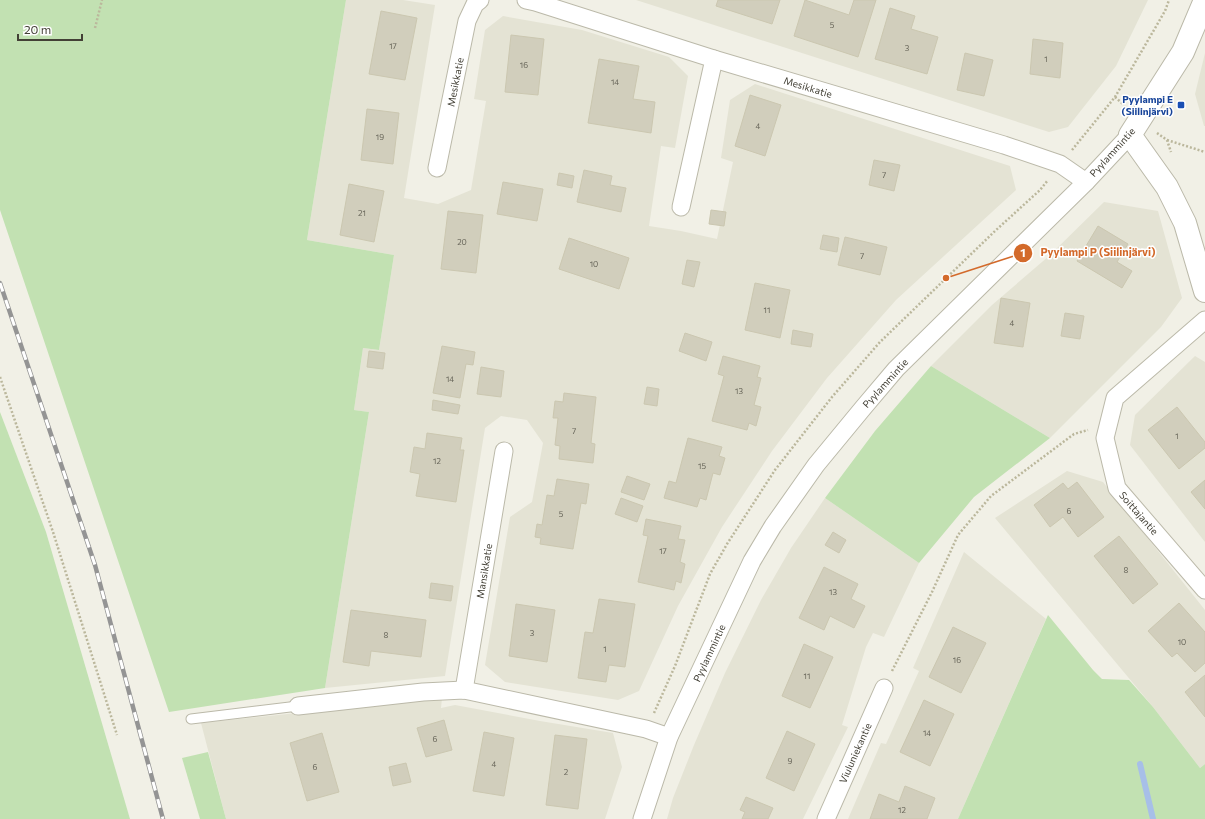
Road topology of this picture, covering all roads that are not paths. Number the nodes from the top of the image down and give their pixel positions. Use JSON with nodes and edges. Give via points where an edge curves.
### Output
{"nodes":[{"id":1,"x":480,"y":0,"type":"edge"},
{"id":2,"x":526,"y":0,"type":"edge"},
{"id":3,"x":1205,"y":0,"type":"edge"},
{"id":4,"x":714,"y":59,"type":"junction"},
{"id":5,"x":1130,"y":135,"type":"junction"},
{"id":6,"x":437,"y":168,"type":"dead end"},
{"id":7,"x":1086,"y":182,"type":"junction"},
{"id":8,"x":681,"y":207,"type":"dead end"},
{"id":9,"x":1204,"y":286,"type":"edge"},
{"id":10,"x":1205,"y":320,"type":"edge"},
{"id":11,"x":504,"y":451,"type":"dead end"},
{"id":12,"x":1205,"y":590,"type":"edge"},
{"id":13,"x":884,"y":688,"type":"road end"},
{"id":14,"x":464,"y":690,"type":"junction"},
{"id":15,"x":298,"y":706,"type":"joint"},
{"id":16,"x":191,"y":719,"type":"dead end"},
{"id":17,"x":669,"y":737,"type":"junction"},
{"id":18,"x":642,"y":819,"type":"edge"},
{"id":19,"x":826,"y":819,"type":"edge"}],
"edges":[{"from":1,"to":6,"type":"street","name":"Mesikkatie","via":[[474,4],[466,21]]},
{"from":2,"to":4,"type":"street","name":"Mesikkatie"},
{"from":3,"to":5,"type":"street","name":"Pyylammintie","via":[[1183,52]]},
{"from":4,"to":7,"type":"street","name":"Mesikkatie","via":[[1004,145],[1060,164]]},
{"from":4,"to":8,"type":"street"},
{"from":5,"to":7,"type":"street","name":"Pyylammintie"},
{"from":5,"to":9,"type":"street","via":[[1167,187],[1185,223]]},
{"from":7,"to":17,"type":"street","name":"Pyylammintie","via":[[896,369],[816,465],[752,561]]},
{"from":10,"to":12,"type":"street","name":"Soittajantie","via":[[1114,398],[1105,438],[1117,488]]},
{"from":11,"to":14,"type":"street","name":"Mansikkatie"},
{"from":13,"to":19,"type":"street","name":"Viuluniekantie"},
{"from":14,"to":15,"type":"street"},
{"from":14,"to":17,"type":"street","via":[[646,729]]},
{"from":15,"to":16,"type":"lane"},
{"from":17,"to":18,"type":"street","name":"Pyylammintie"}]}
